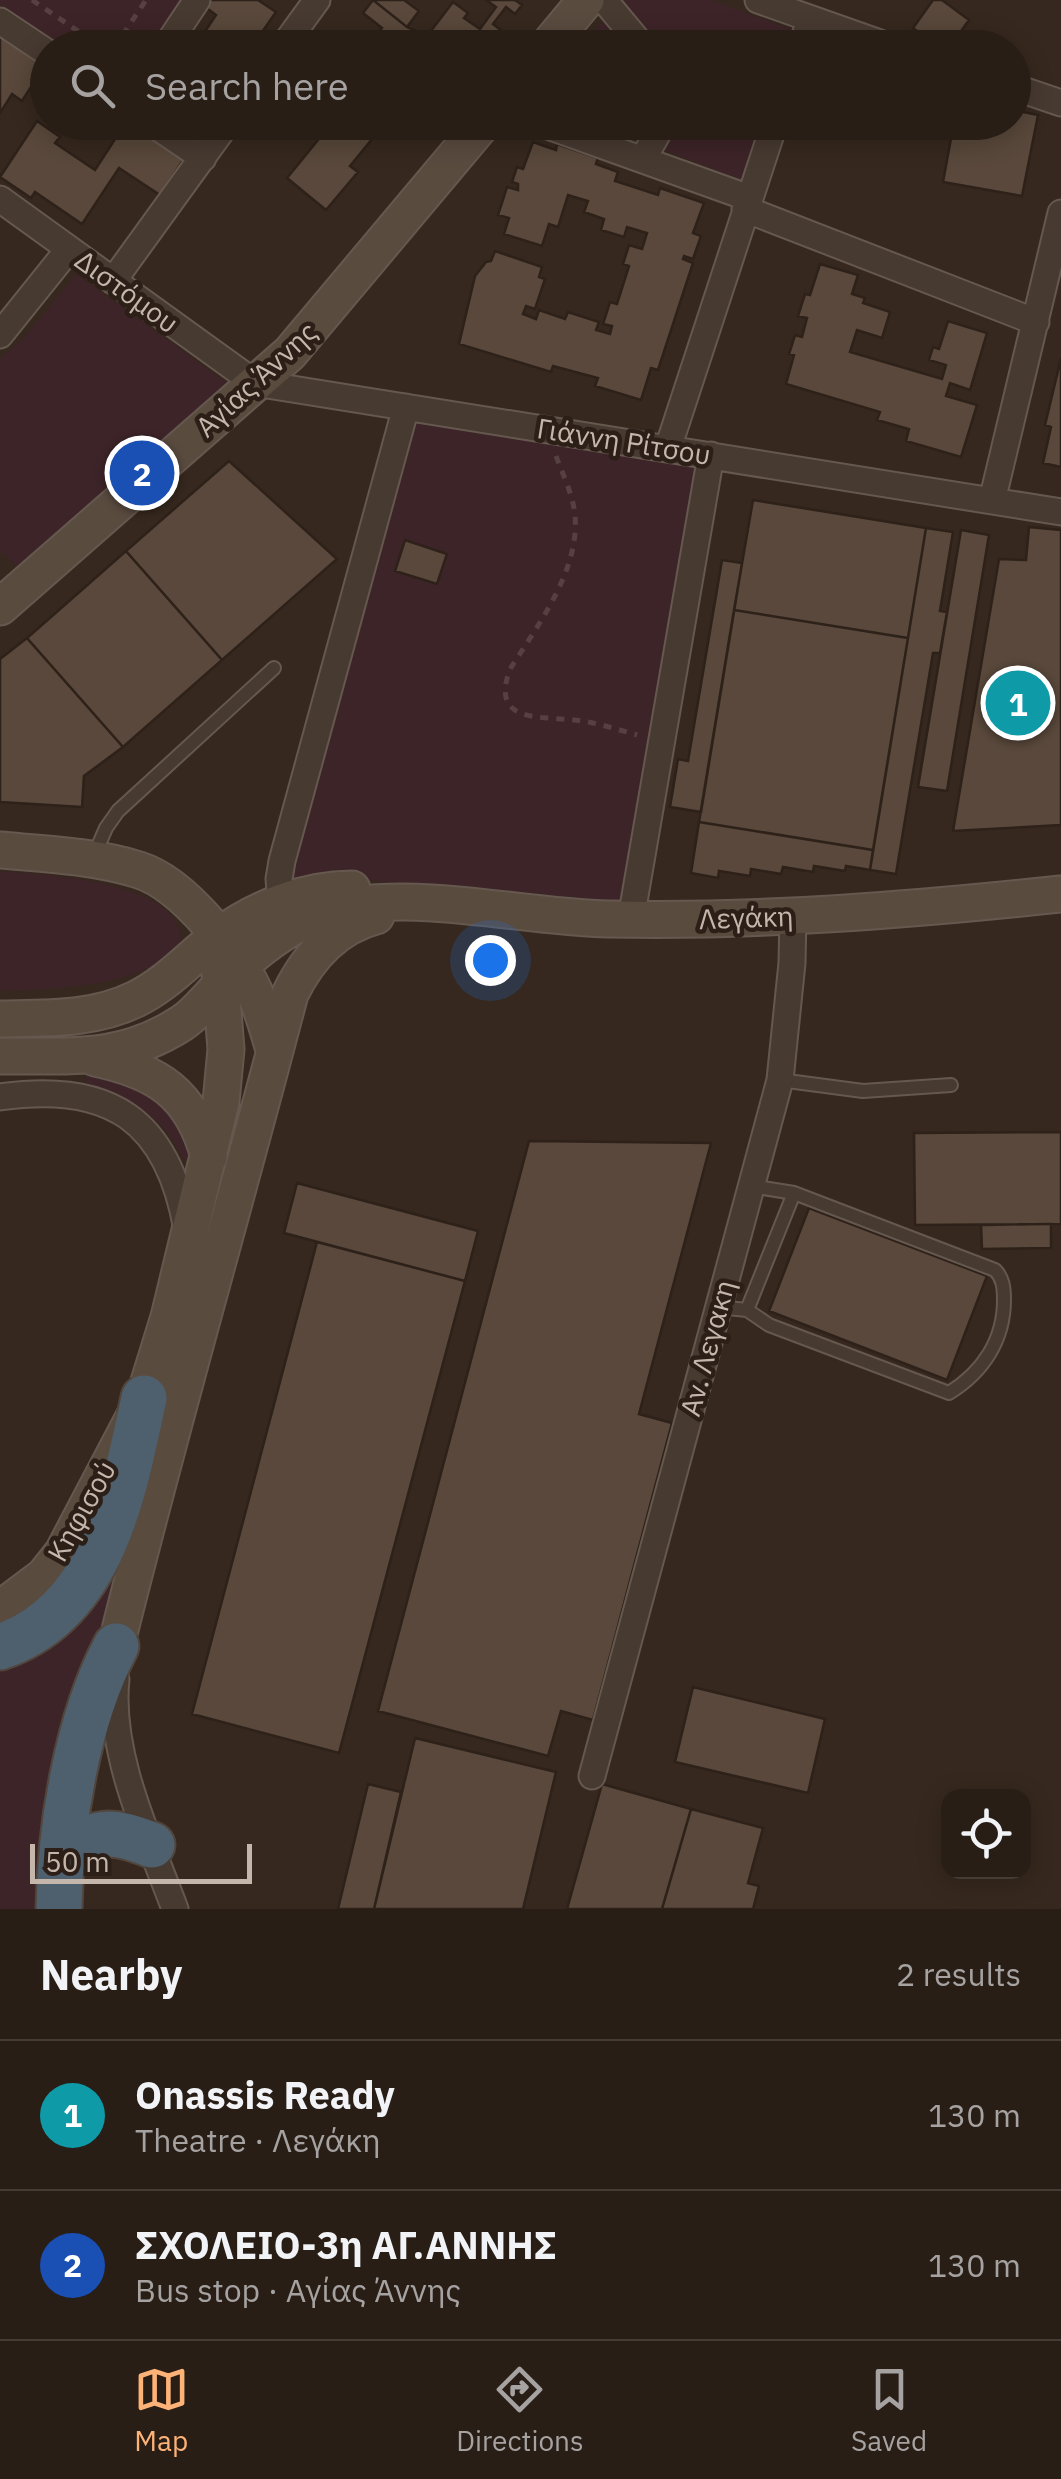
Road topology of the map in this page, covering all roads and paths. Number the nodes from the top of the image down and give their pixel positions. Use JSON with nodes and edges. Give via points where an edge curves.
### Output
{"nodes":[{"id":1,"x":32,"y":0,"type":"edge"},
{"id":2,"x":146,"y":0,"type":"edge"},
{"id":3,"x":197,"y":0,"type":"edge"},
{"id":4,"x":317,"y":0,"type":"edge"},
{"id":5,"x":586,"y":0,"type":"edge"},
{"id":6,"x":604,"y":0,"type":"edge"},
{"id":7,"x":758,"y":0,"type":"edge"},
{"id":8,"x":810,"y":20,"type":"junction"},
{"id":9,"x":0,"y":21,"type":"edge"},
{"id":10,"x":76,"y":30,"type":"edge"},
{"id":11,"x":126,"y":30,"type":"edge"},
{"id":12,"x":177,"y":30,"type":"edge"},
{"id":13,"x":295,"y":30,"type":"edge"},
{"id":14,"x":561,"y":30,"type":"edge"},
{"id":15,"x":629,"y":30,"type":"edge"},
{"id":16,"x":806,"y":30,"type":"edge"},
{"id":17,"x":840,"y":30,"type":"edge"},
{"id":18,"x":30,"y":41,"type":"edge"},
{"id":19,"x":1031,"y":93,"type":"edge"},
{"id":20,"x":1061,"y":103,"type":"edge"},
{"id":21,"x":176,"y":140,"type":"edge"},
{"id":22,"x":216,"y":140,"type":"edge"},
{"id":23,"x":469,"y":140,"type":"edge"},
{"id":24,"x":588,"y":140,"type":"edge"},
{"id":25,"x":654,"y":140,"type":"edge"},
{"id":26,"x":769,"y":140,"type":"edge"},
{"id":27,"x":203,"y":158,"type":"junction"},
{"id":28,"x":643,"y":159,"type":"junction"},
{"id":29,"x":0,"y":199,"type":"edge"},
{"id":30,"x":747,"y":204,"type":"junction"},
{"id":31,"x":1061,"y":213,"type":"edge"},
{"id":32,"x":69,"y":249,"type":"junction"},
{"id":33,"x":113,"y":281,"type":"junction"},
{"id":34,"x":1036,"y":322,"type":"junction"},
{"id":35,"x":0,"y":334,"type":"edge"},
{"id":36,"x":255,"y":384,"type":"junction"},
{"id":37,"x":406,"y":407,"type":"junction"},
{"id":38,"x":547,"y":430,"type":"junction"},
{"id":39,"x":668,"y":448,"type":"junction"},
{"id":40,"x":710,"y":454,"type":"junction"},
{"id":41,"x":992,"y":501,"type":"junction"},
{"id":42,"x":1061,"y":512,"type":"edge"},
{"id":43,"x":0,"y":607,"type":"edge"},
{"id":44,"x":274,"y":668,"type":"dead end"},
{"id":45,"x":661,"y":744,"type":"junction"},
{"id":46,"x":0,"y":850,"type":"edge"},
{"id":47,"x":92,"y":860,"type":"junction"},
{"id":48,"x":1061,"y":894,"type":"edge"},
{"id":49,"x":281,"y":903,"type":"junction"},
{"id":50,"x":431,"y":905,"type":"junction"},
{"id":51,"x":793,"y":916,"type":"junction"},
{"id":52,"x":631,"y":919,"type":"junction"},
{"id":53,"x":217,"y":937,"type":"junction"},
{"id":54,"x":230,"y":976,"type":"junction"},
{"id":55,"x":0,"y":1019,"type":"edge"},
{"id":56,"x":275,"y":1051,"type":"junction"},
{"id":57,"x":0,"y":1056,"type":"edge"},
{"id":58,"x":89,"y":1057,"type":"junction"},
{"id":59,"x":780,"y":1080,"type":"junction"},
{"id":60,"x":951,"y":1085,"type":"dead end"},
{"id":61,"x":0,"y":1097,"type":"edge"},
{"id":62,"x":209,"y":1158,"type":"junction"},
{"id":63,"x":750,"y":1186,"type":"junction"},
{"id":64,"x":794,"y":1193,"type":"junction"},
{"id":65,"x":189,"y":1239,"type":"junction"},
{"id":66,"x":717,"y":1307,"type":"junction"},
{"id":67,"x":748,"y":1310,"type":"junction"},
{"id":68,"x":144,"y":1398,"type":"junction"},
{"id":69,"x":0,"y":1609,"type":"edge"},
{"id":70,"x":0,"y":1646,"type":"edge"},
{"id":71,"x":116,"y":1646,"type":"junction"},
{"id":72,"x":592,"y":1776,"type":"dead end"},
{"id":73,"x":152,"y":1845,"type":"junction"},
{"id":74,"x":62,"y":1858,"type":"junction"},
{"id":75,"x":59,"y":1909,"type":"edge"},
{"id":76,"x":175,"y":1909,"type":"edge"}],
"edges":[{"from":1,"to":10,"type":"path"},
{"from":2,"to":11,"type":"path"},
{"from":3,"to":12,"type":"street"},
{"from":4,"to":13,"type":"street"},
{"from":5,"to":14,"type":"street"},
{"from":6,"to":15,"type":"street"},
{"from":7,"to":8,"type":"street"},
{"from":8,"to":16,"type":"street"},
{"from":8,"to":17,"type":"street"},
{"from":9,"to":18,"type":"street"},
{"from":19,"to":20,"type":"street"},
{"from":21,"to":27,"type":"street"},
{"from":22,"to":27,"type":"street"},
{"from":23,"to":36,"type":"street","name":"Αγίας Άννης","via":[[323,316]]},
{"from":24,"to":28,"type":"street"},
{"from":25,"to":28,"type":"street"},
{"from":26,"to":30,"type":"street"},
{"from":27,"to":33,"type":"street"},
{"from":28,"to":30,"type":"street"},
{"from":29,"to":32,"type":"street","name":"Διστόμου"},
{"from":30,"to":34,"type":"street"},
{"from":30,"to":39,"type":"street"},
{"from":31,"to":34,"type":"street"},
{"from":32,"to":33,"type":"street","name":"Διστόμου"},
{"from":32,"to":35,"type":"street"},
{"from":33,"to":36,"type":"street","name":"Διστόμου"},
{"from":34,"to":41,"type":"street"},
{"from":36,"to":37,"type":"street","name":"Γιάννη Ρίτσου"},
{"from":36,"to":43,"type":"street","name":"Αγίας Άννης"},
{"from":37,"to":38,"type":"street","name":"Γιάννη Ρίτσου"},
{"from":37,"to":49,"type":"street","via":[[282,861]]},
{"from":38,"to":39,"type":"street","name":"Γιάννη Ρίτσου"},
{"from":38,"to":45,"type":"path","via":[[575,512],[574,548],[510,669],[506,699],[526,715],[591,723]]},
{"from":39,"to":40,"type":"street","name":"Γιάννη Ρίτσου"},
{"from":40,"to":41,"type":"street","name":"Γιάννη Ρίτσου"},
{"from":40,"to":45,"type":"street"},
{"from":41,"to":42,"type":"street","name":"Γιάννη Ρίτσου"},
{"from":44,"to":47,"type":"lane","via":[[118,811]]},
{"from":45,"to":52,"type":"street"},
{"from":46,"to":47,"type":"street"},
{"from":47,"to":53,"type":"street","via":[[141,870],[174,888]]},
{"from":48,"to":51,"type":"street","name":"Λεγάκη"},
{"from":49,"to":50,"type":"street","via":[[349,889]]},
{"from":49,"to":53,"type":"street"},
{"from":50,"to":52,"type":"street","name":"Λεγάκη"},
{"from":50,"to":54,"type":"street","via":[[336,909],[284,932]]},
{"from":50,"to":56,"type":"street","via":[[363,919],[319,949],[290,994]]},
{"from":51,"to":52,"type":"street","name":"Λεγάκη"},
{"from":51,"to":59,"type":"street","name":"Αν. Λεγακη"},
{"from":53,"to":54,"type":"street","name":"Κηφισού"},
{"from":53,"to":55,"type":"street","via":[[171,978],[114,1009]]},
{"from":54,"to":56,"type":"street","via":[[258,999]]},
{"from":54,"to":58,"type":"street","via":[[169,1030]]},
{"from":54,"to":62,"type":"street","name":"Κηφισού","via":[[221,1102]]},
{"from":56,"to":71,"type":"street"},
{"from":57,"to":58,"type":"street"},
{"from":58,"to":62,"type":"street","via":[[156,1078],[177,1094],[197,1122]]},
{"from":59,"to":60,"type":"lane","via":[[862,1091]]},
{"from":59,"to":63,"type":"street","name":"Αν. Λεγακη"},
{"from":61,"to":65,"type":"street","via":[[77,1095],[136,1122],[173,1172]]},
{"from":62,"to":65,"type":"street","name":"Κηφισού"},
{"from":63,"to":64,"type":"lane"},
{"from":63,"to":66,"type":"street","name":"Αν. Λεγακη"},
{"from":64,"to":67,"type":"lane"},
{"from":64,"to":67,"type":"lane","via":[[995,1270],[1004,1312],[994,1346],[949,1393],[769,1325]]},
{"from":65,"to":68,"type":"street","name":"Κηφισού"},
{"from":66,"to":67,"type":"lane"},
{"from":66,"to":72,"type":"street","name":"Αν. Λεγακη"},
{"from":68,"to":69,"type":"street","name":"Κηφισού","via":[[63,1552],[44,1576]]},
{"from":68,"to":70,"type":"highway","via":[[120,1497],[92,1569],[44,1623]]},
{"from":71,"to":73,"type":"street","via":[[113,1703],[120,1747]]},
{"from":71,"to":74,"type":"highway","via":[[84,1737]]},
{"from":73,"to":74,"type":"highway","via":[[100,1834]]},
{"from":73,"to":76,"type":"street"},
{"from":74,"to":75,"type":"highway"}]}
